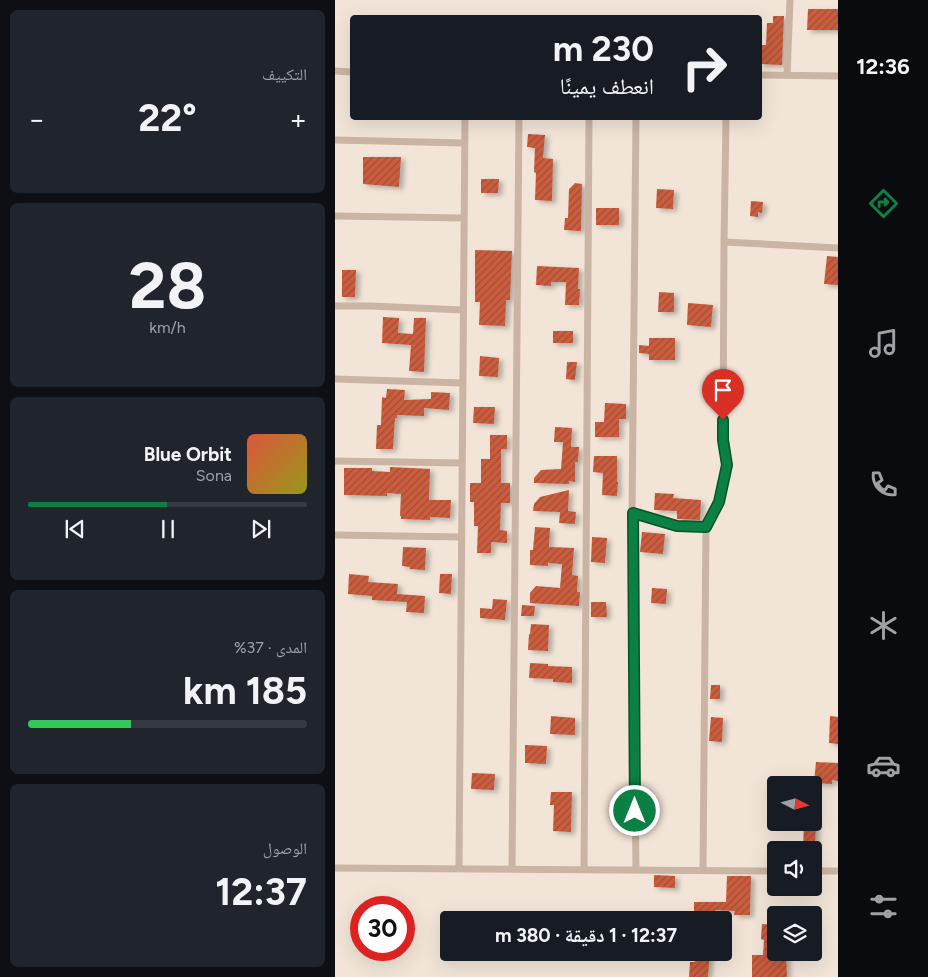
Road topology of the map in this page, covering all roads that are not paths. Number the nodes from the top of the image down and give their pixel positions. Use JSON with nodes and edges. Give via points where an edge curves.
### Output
{"nodes":[{"id":1,"x":790,"y":0,"type":"edge"},
{"id":2,"x":335,"y":71,"type":"edge"},
{"id":3,"x":350,"y":72,"type":"edge"},
{"id":4,"x":762,"y":75,"type":"edge"},
{"id":5,"x":787,"y":76,"type":"junction"},
{"id":6,"x":838,"y":76,"type":"edge"},
{"id":7,"x":465,"y":120,"type":"edge"},
{"id":8,"x":519,"y":120,"type":"edge"},
{"id":9,"x":589,"y":120,"type":"edge"},
{"id":10,"x":636,"y":120,"type":"edge"},
{"id":11,"x":726,"y":120,"type":"edge"},
{"id":12,"x":335,"y":140,"type":"edge"},
{"id":13,"x":464,"y":143,"type":"junction"},
{"id":14,"x":335,"y":216,"type":"edge"},
{"id":15,"x":464,"y":218,"type":"junction"},
{"id":16,"x":724,"y":242,"type":"junction"},
{"id":17,"x":838,"y":248,"type":"edge"},
{"id":18,"x":335,"y":306,"type":"edge"},
{"id":19,"x":463,"y":310,"type":"junction"},
{"id":20,"x":335,"y":379,"type":"edge"},
{"id":21,"x":463,"y":383,"type":"junction"},
{"id":22,"x":335,"y":461,"type":"edge"},
{"id":23,"x":462,"y":463,"type":"junction"},
{"id":24,"x":633,"y":513,"type":"junction"},
{"id":25,"x":706,"y":527,"type":"junction"},
{"id":26,"x":335,"y":535,"type":"edge"},
{"id":27,"x":461,"y":537,"type":"junction"},
{"id":28,"x":335,"y":868,"type":"edge"},
{"id":29,"x":459,"y":869,"type":"junction"},
{"id":30,"x":512,"y":869,"type":"junction"},
{"id":31,"x":584,"y":870,"type":"junction"},
{"id":32,"x":636,"y":870,"type":"junction"},
{"id":33,"x":703,"y":870,"type":"junction"},
{"id":34,"x":767,"y":871,"type":"edge"},
{"id":35,"x":822,"y":871,"type":"edge"},
{"id":36,"x":838,"y":871,"type":"edge"}],
"edges":[{"from":1,"to":5,"type":"street"},
{"from":2,"to":3,"type":"street"},
{"from":4,"to":5,"type":"street"},
{"from":5,"to":6,"type":"street"},
{"from":7,"to":13,"type":"street"},
{"from":8,"to":30,"type":"street"},
{"from":9,"to":31,"type":"street"},
{"from":10,"to":24,"type":"street"},
{"from":11,"to":16,"type":"street"},
{"from":12,"to":13,"type":"street"},
{"from":13,"to":15,"type":"street"},
{"from":14,"to":15,"type":"street"},
{"from":15,"to":19,"type":"street"},
{"from":16,"to":17,"type":"street"},
{"from":16,"to":25,"type":"street","via":[[723,440],[727,465],[719,502]]},
{"from":18,"to":19,"type":"street"},
{"from":19,"to":21,"type":"street"},
{"from":20,"to":21,"type":"street"},
{"from":21,"to":23,"type":"street"},
{"from":22,"to":23,"type":"street"},
{"from":23,"to":27,"type":"street"},
{"from":24,"to":25,"type":"street","via":[[677,526]]},
{"from":24,"to":32,"type":"street"},
{"from":25,"to":33,"type":"street"},
{"from":26,"to":27,"type":"street"},
{"from":27,"to":29,"type":"street"},
{"from":28,"to":29,"type":"street"},
{"from":29,"to":30,"type":"street"},
{"from":30,"to":31,"type":"street"},
{"from":31,"to":32,"type":"street"},
{"from":32,"to":33,"type":"street"},
{"from":33,"to":34,"type":"street"},
{"from":35,"to":36,"type":"street"}]}
